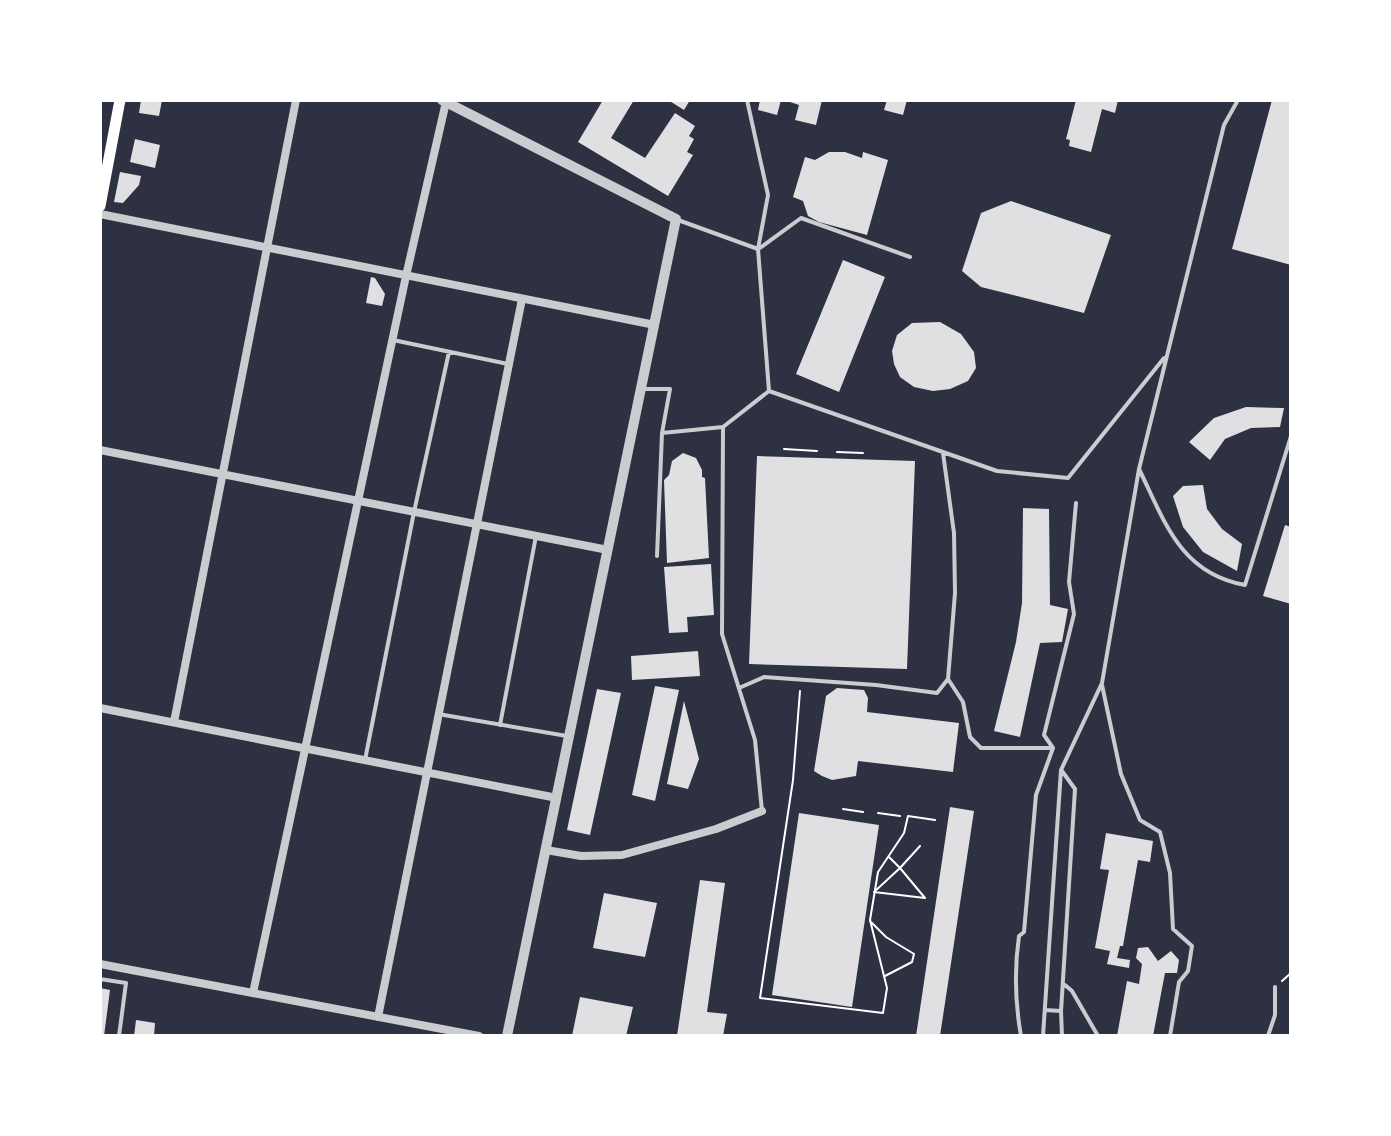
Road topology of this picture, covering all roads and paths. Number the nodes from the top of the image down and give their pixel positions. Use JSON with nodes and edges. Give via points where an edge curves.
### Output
{"nodes":[{"id":1,"x":120,"y":100,"type":"edge"},
{"id":2,"x":296,"y":100,"type":"edge"},
{"id":3,"x":747,"y":100,"type":"edge"},
{"id":4,"x":1238,"y":100,"type":"edge"},
{"id":5,"x":444,"y":101,"type":"edge"},
{"id":6,"x":100,"y":206,"type":"edge"},
{"id":7,"x":100,"y":214,"type":"edge"},
{"id":8,"x":676,"y":219,"type":"junction"},
{"id":9,"x":267,"y":248,"type":"junction"},
{"id":10,"x":758,"y":249,"type":"junction"},
{"id":11,"x":910,"y":257,"type":"dead end"},
{"id":12,"x":406,"y":276,"type":"junction"},
{"id":13,"x":522,"y":299,"type":"junction"},
{"id":14,"x":1291,"y":302,"type":"edge"},
{"id":15,"x":655,"y":325,"type":"junction"},
{"id":16,"x":1291,"y":325,"type":"edge"},
{"id":17,"x":393,"y":340,"type":"junction"},
{"id":18,"x":449,"y":352,"type":"junction"},
{"id":19,"x":1165,"y":356,"type":"junction"},
{"id":20,"x":509,"y":364,"type":"junction"},
{"id":21,"x":641,"y":389,"type":"junction"},
{"id":22,"x":769,"y":391,"type":"junction"},
{"id":23,"x":723,"y":427,"type":"junction"},
{"id":24,"x":662,"y":433,"type":"junction"},
{"id":25,"x":1291,"y":436,"type":"edge"},
{"id":26,"x":784,"y":449,"type":"dead end"},
{"id":27,"x":100,"y":450,"type":"edge"},
{"id":28,"x":817,"y":451,"type":"dead end"},
{"id":29,"x":837,"y":452,"type":"dead end"},
{"id":30,"x":863,"y":453,"type":"dead end"},
{"id":31,"x":943,"y":453,"type":"junction"},
{"id":32,"x":1139,"y":469,"type":"junction"},
{"id":33,"x":222,"y":474,"type":"junction"},
{"id":34,"x":358,"y":501,"type":"junction"},
{"id":35,"x":1076,"y":503,"type":"dead end"},
{"id":36,"x":414,"y":512,"type":"junction"},
{"id":37,"x":477,"y":524,"type":"junction"},
{"id":38,"x":536,"y":536,"type":"junction"},
{"id":39,"x":608,"y":550,"type":"junction"},
{"id":40,"x":657,"y":556,"type":"dead end"},
{"id":41,"x":948,"y":679,"type":"junction"},
{"id":42,"x":1102,"y":683,"type":"junction"},
{"id":43,"x":739,"y":688,"type":"junction"},
{"id":44,"x":800,"y":691,"type":"dead end"},
{"id":45,"x":100,"y":708,"type":"edge"},
{"id":46,"x":438,"y":714,"type":"junction"},
{"id":47,"x":174,"y":722,"type":"junction"},
{"id":48,"x":500,"y":725,"type":"junction"},
{"id":49,"x":569,"y":737,"type":"junction"},
{"id":50,"x":305,"y":748,"type":"junction"},
{"id":51,"x":1053,"y":748,"type":"junction"},
{"id":52,"x":365,"y":760,"type":"junction"},
{"id":53,"x":1061,"y":770,"type":"junction"},
{"id":54,"x":427,"y":772,"type":"junction"},
{"id":55,"x":557,"y":798,"type":"junction"},
{"id":56,"x":843,"y":809,"type":"dead end"},
{"id":57,"x":762,"y":811,"type":"joint"},
{"id":58,"x":863,"y":812,"type":"dead end"},
{"id":59,"x":878,"y":813,"type":"dead end"},
{"id":60,"x":900,"y":816,"type":"dead end"},
{"id":61,"x":935,"y":820,"type":"dead end"},
{"id":62,"x":920,"y":846,"type":"dead end"},
{"id":63,"x":546,"y":850,"type":"junction"},
{"id":64,"x":888,"y":857,"type":"junction"},
{"id":65,"x":900,"y":868,"type":"junction"},
{"id":66,"x":874,"y":892,"type":"junction"},
{"id":67,"x":870,"y":920,"type":"junction"},
{"id":68,"x":100,"y":964,"type":"edge"},
{"id":69,"x":1291,"y":973,"type":"edge"},
{"id":70,"x":884,"y":976,"type":"junction"},
{"id":71,"x":100,"y":979,"type":"edge"},
{"id":72,"x":1064,"y":984,"type":"junction"},
{"id":73,"x":1275,"y":987,"type":"joint"},
{"id":74,"x":253,"y":993,"type":"junction"},
{"id":75,"x":1045,"y":1010,"type":"junction"},
{"id":76,"x":1061,"y":1011,"type":"junction"},
{"id":77,"x":378,"y":1017,"type":"junction"},
{"id":78,"x":119,"y":1036,"type":"edge"},
{"id":79,"x":479,"y":1036,"type":"edge"},
{"id":80,"x":507,"y":1036,"type":"edge"},
{"id":81,"x":1021,"y":1036,"type":"edge"},
{"id":82,"x":1043,"y":1036,"type":"edge"},
{"id":83,"x":1062,"y":1036,"type":"edge"},
{"id":84,"x":1098,"y":1036,"type":"edge"},
{"id":85,"x":1170,"y":1036,"type":"edge"},
{"id":86,"x":1268,"y":1036,"type":"edge"}],
"edges":[{"from":1,"to":6,"type":"main road"},
{"from":2,"to":9,"type":"street"},
{"from":3,"to":10,"type":"lane","via":[[768,195]]},
{"from":4,"to":19,"type":"lane","via":[[1224,125]]},
{"from":5,"to":8,"type":"street"},
{"from":5,"to":12,"type":"street"},
{"from":7,"to":9,"type":"street"},
{"from":8,"to":10,"type":"lane"},
{"from":8,"to":15,"type":"street"},
{"from":9,"to":12,"type":"street"},
{"from":9,"to":33,"type":"street"},
{"from":10,"to":11,"type":"lane","via":[[801,218]]},
{"from":10,"to":22,"type":"lane"},
{"from":12,"to":13,"type":"street"},
{"from":12,"to":17,"type":"street"},
{"from":13,"to":15,"type":"street"},
{"from":13,"to":20,"type":"street"},
{"from":14,"to":16,"type":"lane"},
{"from":15,"to":21,"type":"street"},
{"from":17,"to":18,"type":"lane"},
{"from":17,"to":34,"type":"street"},
{"from":18,"to":20,"type":"lane"},
{"from":18,"to":36,"type":"lane"},
{"from":19,"to":31,"type":"lane","via":[[1068,478],[997,471]]},
{"from":19,"to":32,"type":"lane"},
{"from":20,"to":37,"type":"street"},
{"from":21,"to":24,"type":"lane","via":[[670,389]]},
{"from":21,"to":39,"type":"street"},
{"from":22,"to":23,"type":"lane"},
{"from":22,"to":31,"type":"lane"},
{"from":23,"to":24,"type":"lane"},
{"from":23,"to":43,"type":"lane","via":[[722,634]]},
{"from":24,"to":40,"type":"lane"},
{"from":25,"to":32,"type":"lane","via":[[1245,585],[1224,581],[1197,565],[1174,540]]},
{"from":26,"to":28,"type":"path"},
{"from":27,"to":33,"type":"street"},
{"from":29,"to":30,"type":"path"},
{"from":31,"to":41,"type":"lane","via":[[954,533]]},
{"from":32,"to":42,"type":"lane"},
{"from":33,"to":34,"type":"street"},
{"from":33,"to":47,"type":"street"},
{"from":34,"to":36,"type":"street"},
{"from":34,"to":50,"type":"street"},
{"from":35,"to":51,"type":"lane","via":[[1069,582],[1074,614],[1044,735]]},
{"from":36,"to":37,"type":"street"},
{"from":36,"to":52,"type":"lane"},
{"from":37,"to":38,"type":"street"},
{"from":37,"to":46,"type":"street"},
{"from":38,"to":39,"type":"street"},
{"from":38,"to":48,"type":"lane"},
{"from":39,"to":49,"type":"street"},
{"from":41,"to":43,"type":"lane","via":[[937,693],[764,677]]},
{"from":41,"to":51,"type":"lane","via":[[963,702],[970,737],[981,748]]},
{"from":42,"to":53,"type":"lane"},
{"from":42,"to":85,"type":"lane","via":[[1121,774],[1140,820],[1160,832],[1170,873],[1173,929],[1192,946],[1188,971],[1179,982]]},
{"from":43,"to":57,"type":"lane","via":[[755,740]]},
{"from":44,"to":70,"type":"path","via":[[793,780],[760,998],[883,1013]]},
{"from":45,"to":47,"type":"street"},
{"from":46,"to":48,"type":"lane"},
{"from":46,"to":54,"type":"street"},
{"from":47,"to":50,"type":"street"},
{"from":48,"to":49,"type":"lane"},
{"from":49,"to":55,"type":"street"},
{"from":50,"to":52,"type":"street"},
{"from":50,"to":74,"type":"street"},
{"from":51,"to":81,"type":"lane","via":[[1036,795],[1024,932],[1017,948],[1015,999]]},
{"from":52,"to":54,"type":"street"},
{"from":53,"to":72,"type":"lane","via":[[1075,789]]},
{"from":53,"to":75,"type":"lane"},
{"from":54,"to":55,"type":"street"},
{"from":54,"to":77,"type":"street"},
{"from":55,"to":63,"type":"street"},
{"from":56,"to":58,"type":"path"},
{"from":57,"to":63,"type":"street","via":[[622,855]]},
{"from":59,"to":60,"type":"path"},
{"from":61,"to":64,"type":"path","via":[[908,816]]},
{"from":62,"to":65,"type":"path"},
{"from":63,"to":80,"type":"street"},
{"from":64,"to":65,"type":"path"},
{"from":64,"to":66,"type":"path"},
{"from":65,"to":66,"type":"path"},
{"from":65,"to":66,"type":"path","via":[[925,898]]},
{"from":66,"to":67,"type":"path"},
{"from":67,"to":70,"type":"path"},
{"from":67,"to":70,"type":"path","via":[[914,954],[912,962]]},
{"from":68,"to":74,"type":"street"},
{"from":69,"to":73,"type":"path"},
{"from":71,"to":78,"type":"lane","via":[[126,983]]},
{"from":72,"to":76,"type":"lane"},
{"from":72,"to":84,"type":"lane"},
{"from":73,"to":86,"type":"lane"},
{"from":74,"to":77,"type":"street"},
{"from":75,"to":76,"type":"lane"},
{"from":75,"to":82,"type":"lane"},
{"from":76,"to":83,"type":"lane"},
{"from":77,"to":79,"type":"street"}]}
